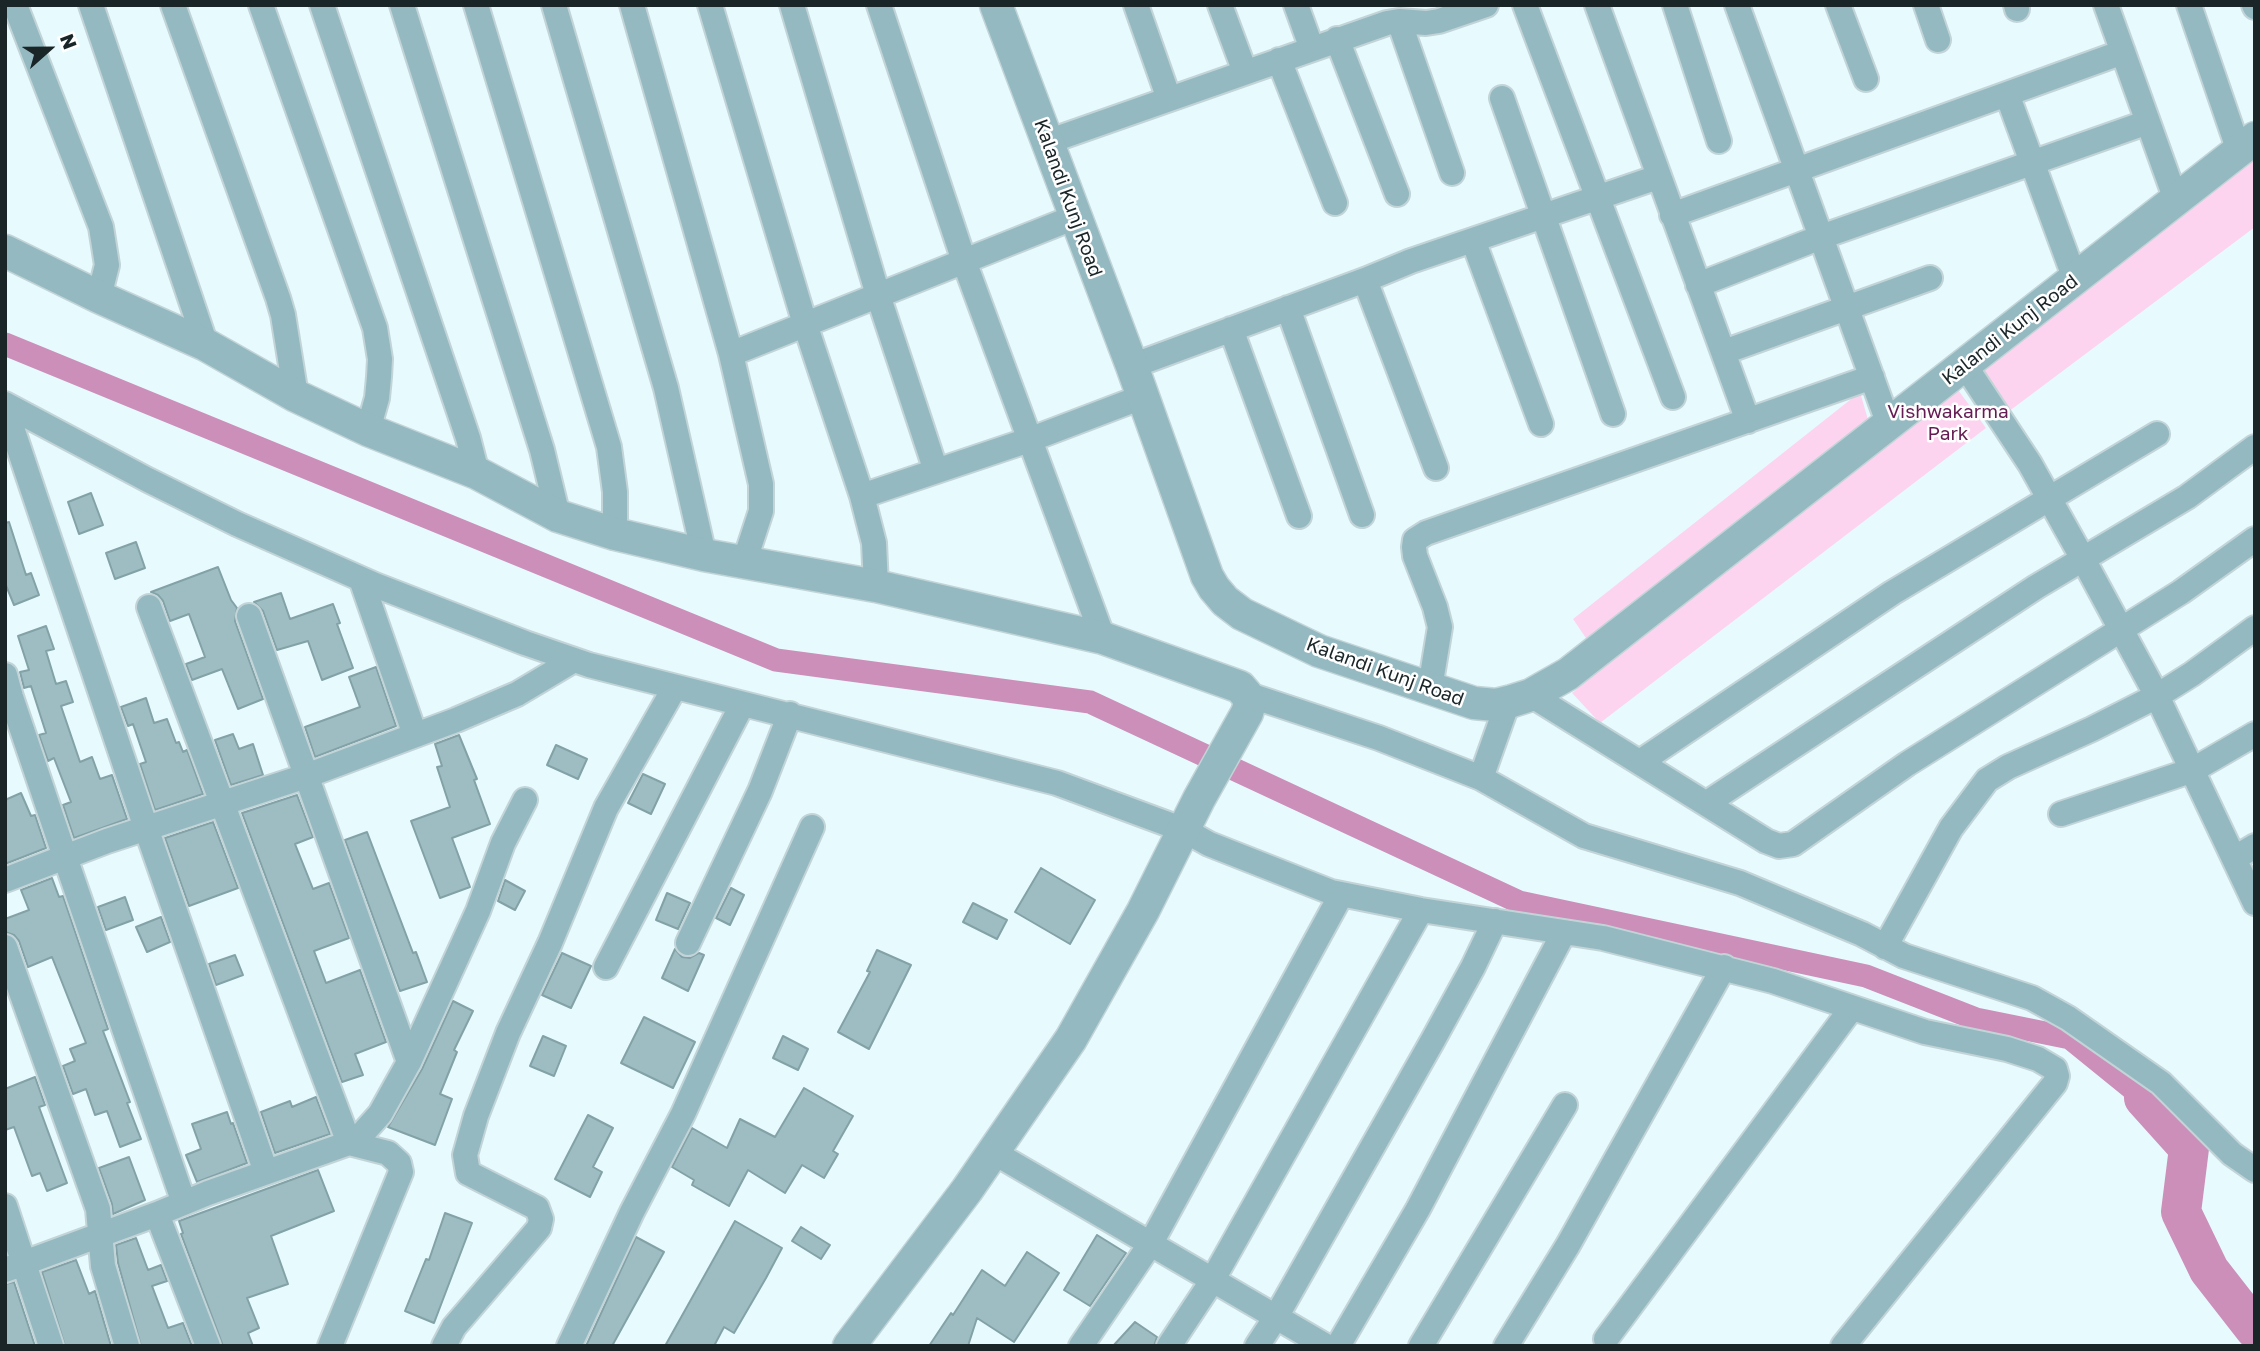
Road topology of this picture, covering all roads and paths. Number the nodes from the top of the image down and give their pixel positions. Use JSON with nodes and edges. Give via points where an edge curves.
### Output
{"nodes":[{"id":1,"x":90,"y":5,"type":"edge"},
{"id":2,"x":173,"y":5,"type":"edge"},
{"id":3,"x":261,"y":5,"type":"edge"},
{"id":4,"x":322,"y":5,"type":"edge"},
{"id":5,"x":402,"y":5,"type":"edge"},
{"id":6,"x":476,"y":5,"type":"edge"},
{"id":7,"x":554,"y":5,"type":"edge"},
{"id":8,"x":632,"y":5,"type":"edge"},
{"id":9,"x":710,"y":5,"type":"edge"},
{"id":10,"x":792,"y":5,"type":"edge"},
{"id":11,"x":879,"y":5,"type":"edge"},
{"id":12,"x":996,"y":5,"type":"edge"},
{"id":13,"x":1136,"y":5,"type":"edge"},
{"id":14,"x":1220,"y":5,"type":"edge"},
{"id":15,"x":1296,"y":5,"type":"edge"},
{"id":16,"x":1486,"y":5,"type":"edge"},
{"id":17,"x":1525,"y":5,"type":"edge"},
{"id":18,"x":1597,"y":5,"type":"edge"},
{"id":19,"x":1675,"y":5,"type":"edge"},
{"id":20,"x":1737,"y":5,"type":"edge"},
{"id":21,"x":1838,"y":5,"type":"edge"},
{"id":22,"x":1926,"y":5,"type":"edge"},
{"id":23,"x":2106,"y":5,"type":"edge"},
{"id":24,"x":2189,"y":5,"type":"edge"},
{"id":25,"x":24,"y":8,"type":"edge"},
{"id":26,"x":1389,"y":16,"type":"edge"},
{"id":27,"x":1337,"y":39,"type":"junction"},
{"id":28,"x":1938,"y":40,"type":"dead end"},
{"id":29,"x":1312,"y":49,"type":"junction"},
{"id":30,"x":2123,"y":52,"type":"junction"},
{"id":31,"x":1279,"y":60,"type":"junction"},
{"id":32,"x":1245,"y":72,"type":"junction"},
{"id":33,"x":1866,"y":79,"type":"dead end"},
{"id":34,"x":2007,"y":94,"type":"junction"},
{"id":35,"x":1502,"y":98,"type":"dead end"},
{"id":36,"x":1169,"y":99,"type":"junction"},
{"id":37,"x":2148,"y":122,"type":"junction"},
{"id":38,"x":1719,"y":141,"type":"dead end"},
{"id":39,"x":1047,"y":142,"type":"junction"},
{"id":40,"x":2247,"y":144,"type":"edge"},
{"id":41,"x":2034,"y":163,"type":"junction"},
{"id":42,"x":1797,"y":170,"type":"junction"},
{"id":43,"x":1452,"y":173,"type":"dead end"},
{"id":44,"x":1658,"y":177,"type":"junction"},
{"id":45,"x":1397,"y":194,"type":"dead end"},
{"id":46,"x":1596,"y":198,"type":"junction"},
{"id":47,"x":2176,"y":200,"type":"junction"},
{"id":48,"x":1335,"y":203,"type":"dead end"},
{"id":49,"x":1672,"y":215,"type":"junction"},
{"id":50,"x":1542,"y":216,"type":"junction"},
{"id":51,"x":1075,"y":217,"type":"junction"},
{"id":52,"x":1821,"y":237,"type":"junction"},
{"id":53,"x":1473,"y":240,"type":"junction"},
{"id":54,"x":5,"y":251,"type":"edge"},
{"id":55,"x":964,"y":261,"type":"junction"},
{"id":56,"x":1930,"y":278,"type":"dead end"},
{"id":57,"x":2075,"y":279,"type":"junction"},
{"id":58,"x":1365,"y":280,"type":"junction"},
{"id":59,"x":1698,"y":285,"type":"junction"},
{"id":60,"x":878,"y":295,"type":"junction"},
{"id":61,"x":99,"y":297,"type":"junction"},
{"id":62,"x":1288,"y":308,"type":"junction"},
{"id":63,"x":1847,"y":309,"type":"junction"},
{"id":64,"x":805,"y":324,"type":"junction"},
{"id":65,"x":1231,"y":329,"type":"junction"},
{"id":66,"x":206,"y":345,"type":"junction"},
{"id":67,"x":1724,"y":352,"type":"junction"},
{"id":68,"x":731,"y":354,"type":"junction"},
{"id":69,"x":1964,"y":365,"type":"junction"},
{"id":70,"x":1132,"y":366,"type":"junction"},
{"id":71,"x":1872,"y":377,"type":"junction"},
{"id":72,"x":296,"y":396,"type":"junction"},
{"id":73,"x":1142,"y":397,"type":"junction"},
{"id":74,"x":1673,"y":397,"type":"dead end"},
{"id":75,"x":5,"y":406,"type":"edge"},
{"id":76,"x":1613,"y":414,"type":"dead end"},
{"id":77,"x":1748,"y":421,"type":"junction"},
{"id":78,"x":1541,"y":424,"type":"dead end"},
{"id":79,"x":1889,"y":425,"type":"junction"},
{"id":80,"x":368,"y":430,"type":"junction"},
{"id":81,"x":2157,"y":434,"type":"dead end"},
{"id":82,"x":1029,"y":440,"type":"junction"},
{"id":83,"x":2255,"y":447,"type":"edge"},
{"id":84,"x":1436,"y":468,"type":"dead end"},
{"id":85,"x":936,"y":471,"type":"junction"},
{"id":86,"x":477,"y":473,"type":"junction"},
{"id":87,"x":862,"y":496,"type":"junction"},
{"id":88,"x":2050,"y":499,"type":"junction"},
{"id":89,"x":1362,"y":515,"type":"dead end"},
{"id":90,"x":558,"y":516,"type":"junction"},
{"id":91,"x":1299,"y":516,"type":"dead end"},
{"id":92,"x":615,"y":534,"type":"junction"},
{"id":93,"x":2255,"y":539,"type":"edge"},
{"id":94,"x":704,"y":555,"type":"junction"},
{"id":95,"x":2083,"y":559,"type":"junction"},
{"id":96,"x":744,"y":563,"type":"junction"},
{"id":97,"x":361,"y":579,"type":"junction"},
{"id":98,"x":876,"y":586,"type":"junction"},
{"id":99,"x":149,"y":607,"type":"dead end"},
{"id":100,"x":249,"y":616,"type":"dead end"},
{"id":101,"x":2255,"y":628,"type":"edge"},
{"id":102,"x":2121,"y":631,"type":"junction"},
{"id":103,"x":1103,"y":638,"type":"junction"},
{"id":104,"x":574,"y":660,"type":"junction"},
{"id":105,"x":5,"y":675,"type":"edge"},
{"id":106,"x":676,"y":687,"type":"junction"},
{"id":107,"x":1430,"y":688,"type":"junction"},
{"id":108,"x":1246,"y":694,"type":"junction"},
{"id":109,"x":2157,"y":696,"type":"junction"},
{"id":110,"x":1519,"y":699,"type":"junction"},
{"id":111,"x":742,"y":705,"type":"junction"},
{"id":112,"x":790,"y":714,"type":"junction"},
{"id":113,"x":2255,"y":734,"type":"edge"},
{"id":114,"x":415,"y":735,"type":"junction"},
{"id":115,"x":1640,"y":762,"type":"junction"},
{"id":116,"x":2193,"y":770,"type":"junction"},
{"id":117,"x":306,"y":776,"type":"junction"},
{"id":118,"x":1481,"y":778,"type":"junction"},
{"id":119,"x":525,"y":800,"type":"dead end"},
{"id":120,"x":1707,"y":803,"type":"junction"},
{"id":121,"x":223,"y":804,"type":"junction"},
{"id":122,"x":2061,"y":814,"type":"dead end"},
{"id":123,"x":812,"y":827,"type":"dead end"},
{"id":124,"x":146,"y":828,"type":"junction"},
{"id":125,"x":1184,"y":830,"type":"junction"},
{"id":126,"x":2245,"y":852,"type":"edge"},
{"id":127,"x":65,"y":857,"type":"junction"},
{"id":128,"x":5,"y":880,"type":"edge"},
{"id":129,"x":1341,"y":895,"type":"junction"},
{"id":130,"x":2255,"y":903,"type":"edge"},
{"id":131,"x":1421,"y":910,"type":"junction"},
{"id":132,"x":1495,"y":921,"type":"junction"},
{"id":133,"x":1564,"y":932,"type":"junction"},
{"id":134,"x":688,"y":943,"type":"dead end"},
{"id":135,"x":5,"y":947,"type":"edge"},
{"id":136,"x":1885,"y":947,"type":"junction"},
{"id":137,"x":606,"y":967,"type":"dead end"},
{"id":138,"x":1724,"y":967,"type":"junction"},
{"id":139,"x":1851,"y":1009,"type":"junction"},
{"id":140,"x":409,"y":1062,"type":"junction"},
{"id":141,"x":1565,"y":1105,"type":"dead end"},
{"id":142,"x":349,"y":1143,"type":"junction"},
{"id":143,"x":993,"y":1152,"type":"junction"},
{"id":144,"x":2255,"y":1170,"type":"edge"},
{"id":145,"x":267,"y":1172,"type":"junction"},
{"id":146,"x":184,"y":1203,"type":"junction"},
{"id":147,"x":5,"y":1206,"type":"edge"},
{"id":148,"x":157,"y":1214,"type":"junction"},
{"id":149,"x":101,"y":1234,"type":"junction"},
{"id":150,"x":1151,"y":1243,"type":"junction"},
{"id":151,"x":15,"y":1267,"type":"edge"},
{"id":152,"x":1212,"y":1281,"type":"junction"},
{"id":153,"x":1276,"y":1318,"type":"junction"},
{"id":154,"x":1606,"y":1339,"type":"dead end"},
{"id":155,"x":51,"y":1346,"type":"edge"},
{"id":156,"x":127,"y":1346,"type":"edge"},
{"id":157,"x":208,"y":1346,"type":"edge"},
{"id":158,"x":330,"y":1346,"type":"edge"},
{"id":159,"x":444,"y":1346,"type":"edge"},
{"id":160,"x":569,"y":1346,"type":"edge"},
{"id":161,"x":849,"y":1346,"type":"edge"},
{"id":162,"x":1082,"y":1346,"type":"edge"},
{"id":163,"x":1169,"y":1346,"type":"edge"},
{"id":164,"x":1257,"y":1346,"type":"edge"},
{"id":165,"x":1326,"y":1346,"type":"edge"},
{"id":166,"x":1338,"y":1346,"type":"edge"},
{"id":167,"x":1421,"y":1346,"type":"edge"},
{"id":168,"x":1506,"y":1346,"type":"edge"},
{"id":169,"x":1843,"y":1346,"type":"edge"}],
"edges":[{"from":1,"to":66,"type":"street"},
{"from":2,"to":72,"type":"street","via":[[280,307]]},
{"from":3,"to":80,"type":"street","via":[[375,328],[379,377]]},
{"from":4,"to":86,"type":"street"},
{"from":5,"to":90,"type":"street","via":[[542,450]]},
{"from":6,"to":92,"type":"street","via":[[609,447]]},
{"from":7,"to":94,"type":"street","via":[[666,388]]},
{"from":8,"to":68,"type":"street"},
{"from":9,"to":64,"type":"street"},
{"from":10,"to":60,"type":"street"},
{"from":11,"to":55,"type":"street"},
{"from":12,"to":39,"type":"street","name":"Kalandi Kunj Road"},
{"from":13,"to":36,"type":"street"},
{"from":14,"to":32,"type":"street"},
{"from":15,"to":29,"type":"street"},
{"from":16,"to":26,"type":"street","via":[[1426,23]]},
{"from":17,"to":46,"type":"street"},
{"from":18,"to":44,"type":"street"},
{"from":19,"to":38,"type":"street"},
{"from":20,"to":42,"type":"street"},
{"from":21,"to":33,"type":"street"},
{"from":22,"to":28,"type":"street"},
{"from":23,"to":30,"type":"street"},
{"from":24,"to":40,"type":"street"},
{"from":25,"to":61,"type":"street","via":[[101,227],[107,265]]},
{"from":26,"to":27,"type":"street"},
{"from":26,"to":43,"type":"street"},
{"from":27,"to":29,"type":"street"},
{"from":27,"to":45,"type":"street"},
{"from":29,"to":31,"type":"street"},
{"from":30,"to":34,"type":"street"},
{"from":30,"to":37,"type":"street"},
{"from":31,"to":32,"type":"street"},
{"from":31,"to":48,"type":"street"},
{"from":32,"to":36,"type":"street"},
{"from":34,"to":41,"type":"street"},
{"from":34,"to":42,"type":"street"},
{"from":35,"to":50,"type":"street"},
{"from":36,"to":39,"type":"street"},
{"from":37,"to":41,"type":"street"},
{"from":37,"to":47,"type":"street"},
{"from":39,"to":51,"type":"street","name":"Kalandi Kunj Road"},
{"from":40,"to":47,"type":"street","name":"Kalandi Kunj Road"},
{"from":41,"to":52,"type":"street"},
{"from":41,"to":57,"type":"street"},
{"from":42,"to":49,"type":"street"},
{"from":42,"to":52,"type":"street"},
{"from":44,"to":46,"type":"street"},
{"from":44,"to":49,"type":"street"},
{"from":46,"to":50,"type":"street"},
{"from":46,"to":74,"type":"street"},
{"from":47,"to":57,"type":"street","name":"Kalandi Kunj Road"},
{"from":49,"to":59,"type":"street"},
{"from":50,"to":53,"type":"street"},
{"from":50,"to":76,"type":"street"},
{"from":51,"to":55,"type":"street"},
{"from":51,"to":70,"type":"street","name":"Kalandi Kunj Road"},
{"from":52,"to":59,"type":"street"},
{"from":52,"to":63,"type":"street"},
{"from":53,"to":58,"type":"street"},
{"from":53,"to":78,"type":"street"},
{"from":54,"to":61,"type":"street"},
{"from":55,"to":60,"type":"street"},
{"from":55,"to":82,"type":"street"},
{"from":56,"to":63,"type":"street"},
{"from":57,"to":69,"type":"street","name":"Kalandi Kunj Road"},
{"from":58,"to":62,"type":"street"},
{"from":58,"to":84,"type":"street"},
{"from":59,"to":67,"type":"street"},
{"from":60,"to":64,"type":"street"},
{"from":60,"to":85,"type":"street"},
{"from":61,"to":66,"type":"street"},
{"from":62,"to":65,"type":"street"},
{"from":62,"to":89,"type":"street"},
{"from":63,"to":67,"type":"street"},
{"from":63,"to":71,"type":"street"},
{"from":64,"to":68,"type":"street"},
{"from":64,"to":87,"type":"street"},
{"from":65,"to":70,"type":"street"},
{"from":65,"to":91,"type":"street"},
{"from":66,"to":72,"type":"street"},
{"from":67,"to":77,"type":"street"},
{"from":68,"to":96,"type":"street","via":[[762,496]]},
{"from":69,"to":79,"type":"street","name":"Kalandi Kunj Road"},
{"from":69,"to":88,"type":"street"},
{"from":70,"to":73,"type":"street","name":"Kalandi Kunj Road"},
{"from":71,"to":77,"type":"street"},
{"from":71,"to":79,"type":"street"},
{"from":72,"to":80,"type":"street"},
{"from":73,"to":82,"type":"street"},
{"from":73,"to":107,"type":"street","name":"Kalandi Kunj Road","via":[[1207,576],[1225,601],[1319,651]]},
{"from":75,"to":97,"type":"street","via":[[237,524]]},
{"from":75,"to":124,"type":"street"},
{"from":77,"to":107,"type":"street","via":[[1415,540],[1415,556],[1440,628]]},
{"from":79,"to":110,"type":"street","name":"Kalandi Kunj Road","via":[[1568,674]]},
{"from":80,"to":86,"type":"street"},
{"from":81,"to":88,"type":"street"},
{"from":82,"to":85,"type":"street"},
{"from":82,"to":103,"type":"street"},
{"from":83,"to":95,"type":"street","via":[[2187,497]]},
{"from":85,"to":87,"type":"street"},
{"from":86,"to":90,"type":"street"},
{"from":87,"to":98,"type":"street","via":[[874,543]]},
{"from":88,"to":95,"type":"street"},
{"from":88,"to":115,"type":"street","via":[[1892,593]]},
{"from":90,"to":92,"type":"street"},
{"from":92,"to":94,"type":"street"},
{"from":93,"to":102,"type":"street"},
{"from":94,"to":96,"type":"street"},
{"from":95,"to":102,"type":"street"},
{"from":95,"to":120,"type":"street"},
{"from":96,"to":98,"type":"street"},
{"from":97,"to":104,"type":"street"},
{"from":97,"to":114,"type":"street"},
{"from":98,"to":103,"type":"street"},
{"from":99,"to":121,"type":"street"},
{"from":100,"to":117,"type":"street"},
{"from":101,"to":109,"type":"street"},
{"from":102,"to":109,"type":"street"},
{"from":102,"to":120,"type":"street","via":[[1907,764],[1793,844],[1779,846],[1766,841]]},
{"from":103,"to":108,"type":"street","via":[[1240,687]]},
{"from":104,"to":106,"type":"street"},
{"from":104,"to":114,"type":"street","via":[[517,694]]},
{"from":105,"to":127,"type":"street"},
{"from":106,"to":111,"type":"street"},
{"from":106,"to":159,"type":"street","via":[[606,808],[508,1033],[465,1155],[468,1173],[537,1208],[539,1228],[462,1317]]},
{"from":107,"to":110,"type":"street","name":"Kalandi Kunj Road","via":[[1474,703],[1496,705]]},
{"from":108,"to":118,"type":"street"},
{"from":108,"to":125,"type":"street","via":[[1248,713]]},
{"from":109,"to":116,"type":"street"},
{"from":109,"to":136,"type":"street","via":[[1987,780],[1951,828]]},
{"from":110,"to":115,"type":"street"},
{"from":110,"to":118,"type":"street"},
{"from":111,"to":112,"type":"street"},
{"from":111,"to":137,"type":"street"},
{"from":112,"to":125,"type":"street","via":[[1057,783]]},
{"from":112,"to":134,"type":"street","via":[[760,791]]},
{"from":113,"to":116,"type":"street"},
{"from":114,"to":117,"type":"street"},
{"from":115,"to":120,"type":"street"},
{"from":116,"to":122,"type":"street"},
{"from":116,"to":126,"type":"street"},
{"from":117,"to":121,"type":"street"},
{"from":117,"to":140,"type":"street"},
{"from":118,"to":136,"type":"street","via":[[1584,836],[1741,883]]},
{"from":119,"to":140,"type":"street"},
{"from":121,"to":124,"type":"street"},
{"from":121,"to":142,"type":"street"},
{"from":123,"to":160,"type":"street","via":[[683,1114]]},
{"from":124,"to":127,"type":"street"},
{"from":124,"to":145,"type":"street"},
{"from":125,"to":129,"type":"street"},
{"from":125,"to":143,"type":"street","via":[[1071,1039]]},
{"from":126,"to":130,"type":"street"},
{"from":127,"to":128,"type":"street"},
{"from":127,"to":146,"type":"street"},
{"from":129,"to":131,"type":"street"},
{"from":129,"to":150,"type":"street"},
{"from":131,"to":132,"type":"street"},
{"from":131,"to":152,"type":"street"},
{"from":132,"to":133,"type":"street"},
{"from":132,"to":153,"type":"street"},
{"from":133,"to":138,"type":"street"},
{"from":133,"to":166,"type":"street","via":[[1418,1209]]},
{"from":135,"to":149,"type":"street","via":[[98,1209]]},
{"from":136,"to":144,"type":"street","via":[[2024,995],[2068,1018],[2161,1083],[2232,1154]]},
{"from":138,"to":139,"type":"street"},
{"from":138,"to":168,"type":"street"},
{"from":139,"to":154,"type":"street"},
{"from":139,"to":169,"type":"street","via":[[1925,1032],[2020,1053],[2048,1064],[2057,1076]]},
{"from":140,"to":142,"type":"street","via":[[372,1125]]},
{"from":141,"to":167,"type":"street"},
{"from":142,"to":145,"type":"street"},
{"from":142,"to":158,"type":"street","via":[[394,1156],[401,1172]]},
{"from":143,"to":150,"type":"street"},
{"from":143,"to":161,"type":"street"},
{"from":145,"to":146,"type":"street"},
{"from":146,"to":148,"type":"street"},
{"from":147,"to":151,"type":"street"},
{"from":148,"to":149,"type":"street"},
{"from":148,"to":157,"type":"street"},
{"from":149,"to":151,"type":"street"},
{"from":149,"to":156,"type":"street","via":[[103,1266]]},
{"from":150,"to":152,"type":"street"},
{"from":150,"to":162,"type":"street"},
{"from":151,"to":155,"type":"street"},
{"from":152,"to":153,"type":"street"},
{"from":152,"to":163,"type":"street"},
{"from":153,"to":164,"type":"street"},
{"from":153,"to":165,"type":"street"}]}
